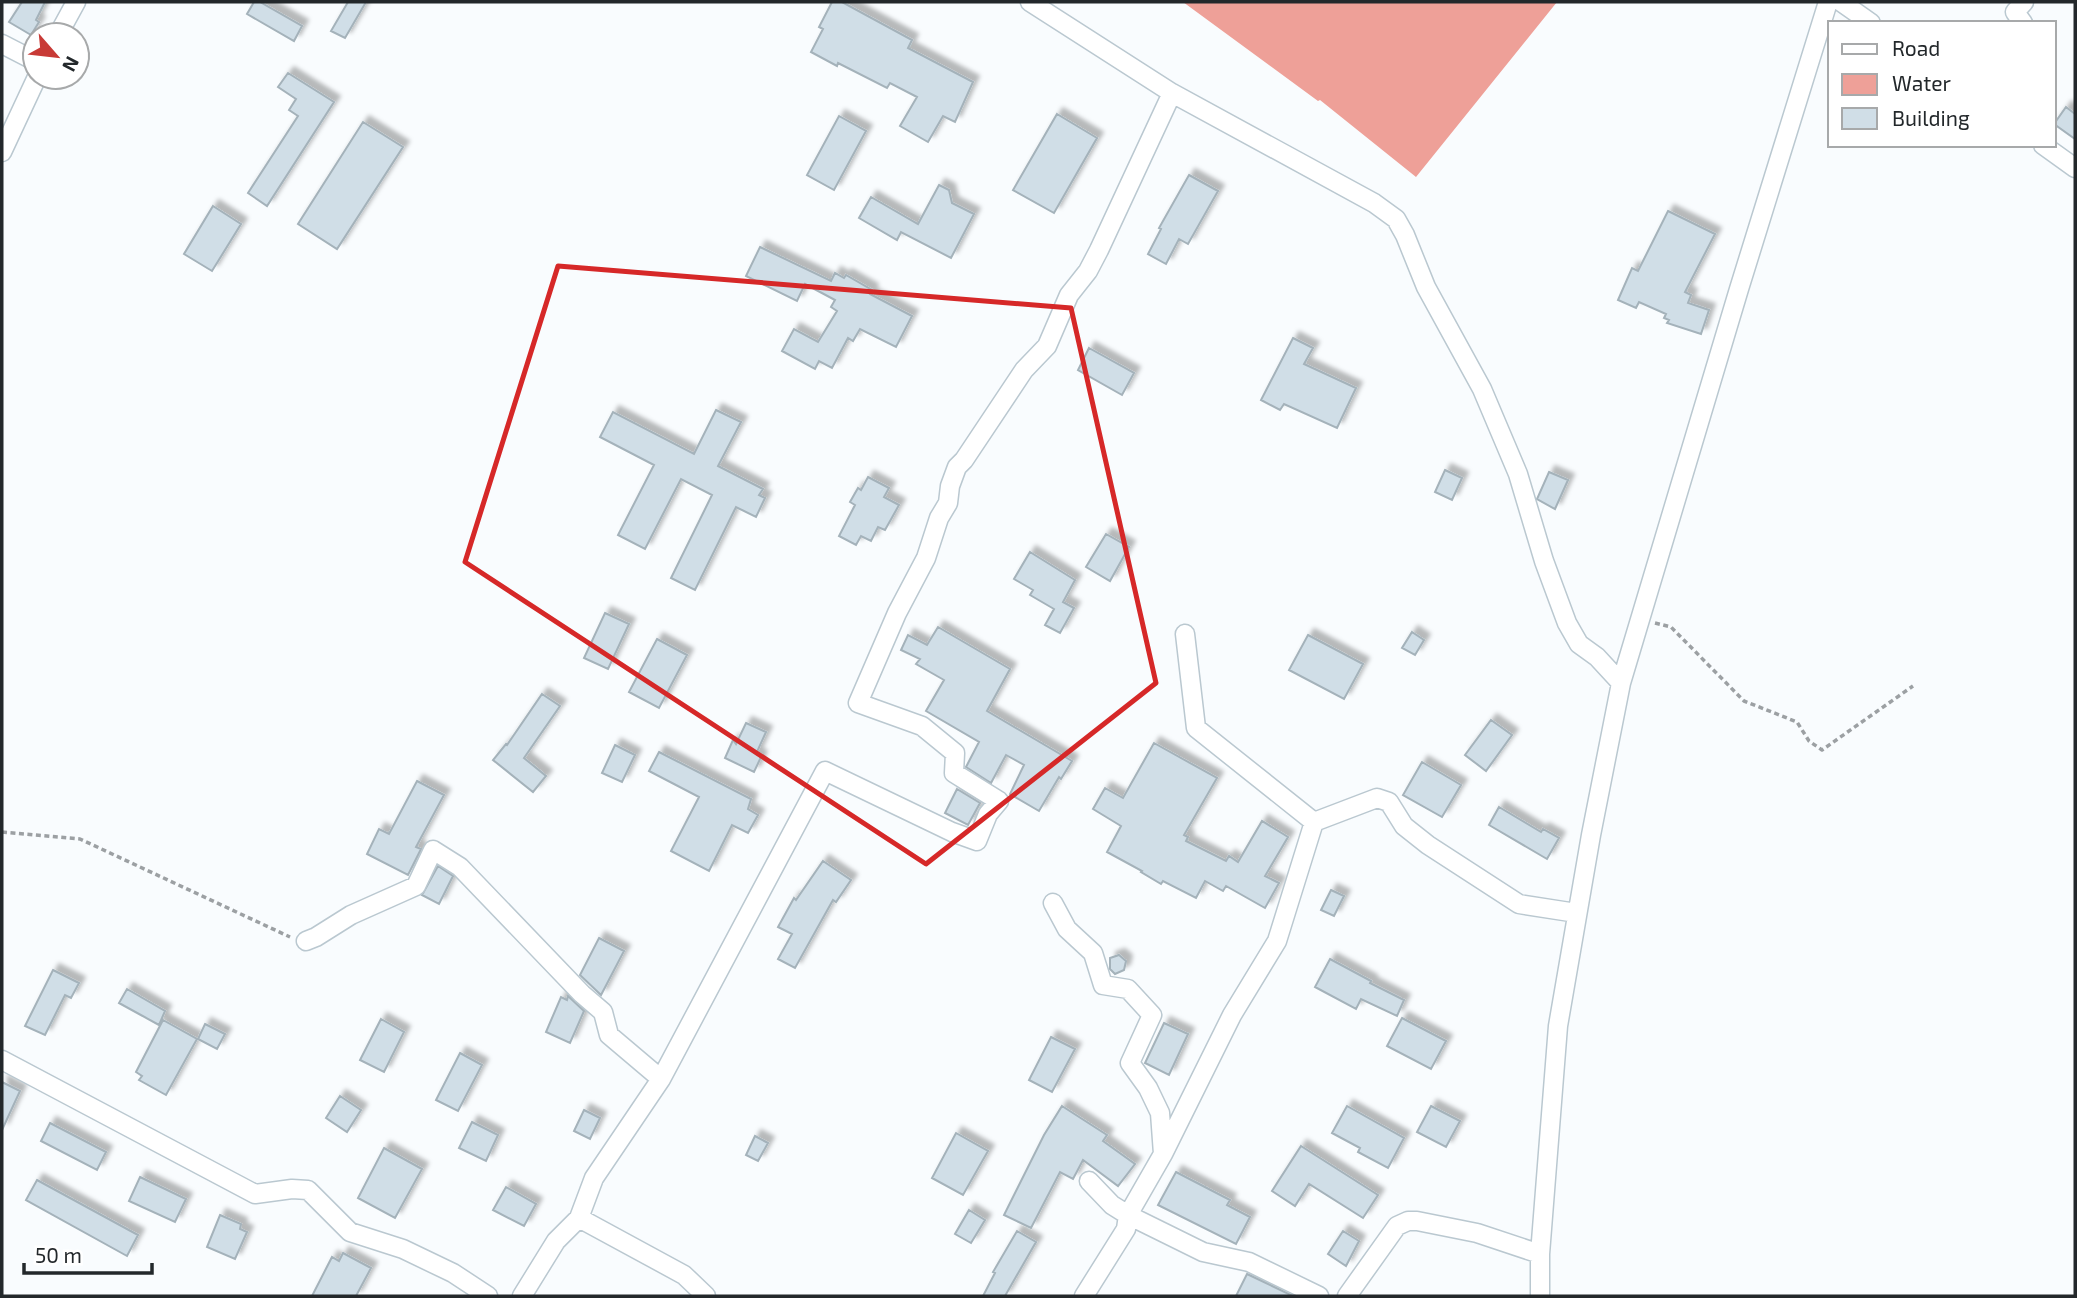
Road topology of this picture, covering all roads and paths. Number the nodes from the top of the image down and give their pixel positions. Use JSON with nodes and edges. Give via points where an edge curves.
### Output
{"nodes":[{"id":1,"x":76,"y":2,"type":"edge"},
{"id":2,"x":1030,"y":2,"type":"edge"},
{"id":3,"x":1828,"y":2,"type":"edge"},
{"id":4,"x":1841,"y":2,"type":"edge"},
{"id":5,"x":2024,"y":2,"type":"edge"},
{"id":6,"x":66,"y":21,"type":"edge"},
{"id":7,"x":1868,"y":21,"type":"edge"},
{"id":8,"x":2022,"y":21,"type":"edge"},
{"id":9,"x":2,"y":44,"type":"edge"},
{"id":10,"x":21,"y":54,"type":"edge"},
{"id":11,"x":30,"y":91,"type":"edge"},
{"id":12,"x":1172,"y":93,"type":"junction"},
{"id":13,"x":2047,"y":147,"type":"edge"},
{"id":14,"x":2,"y":152,"type":"edge"},
{"id":15,"x":2075,"y":168,"type":"edge"},
{"id":16,"x":1648,"y":621,"type":"dead end"},
{"id":17,"x":1185,"y":634,"type":"dead end"},
{"id":18,"x":1621,"y":683,"type":"junction"},
{"id":19,"x":1913,"y":686,"type":"dead end"},
{"id":20,"x":1314,"y":822,"type":"junction"},
{"id":21,"x":2,"y":832,"type":"edge"},
{"id":22,"x":1053,"y":903,"type":"dead end"},
{"id":23,"x":1570,"y":912,"type":"dead end"},
{"id":24,"x":306,"y":941,"type":"joint"},
{"id":25,"x":2,"y":1060,"type":"edge"},
{"id":26,"x":661,"y":1079,"type":"junction"},
{"id":27,"x":1163,"y":1154,"type":"junction"},
{"id":28,"x":1089,"y":1181,"type":"dead end"},
{"id":29,"x":1128,"y":1215,"type":"junction"},
{"id":30,"x":579,"y":1218,"type":"junction"},
{"id":31,"x":1540,"y":1254,"type":"junction"},
{"id":32,"x":488,"y":1296,"type":"edge"},
{"id":33,"x":522,"y":1296,"type":"edge"},
{"id":34,"x":706,"y":1296,"type":"edge"},
{"id":35,"x":1084,"y":1296,"type":"edge"},
{"id":36,"x":1319,"y":1296,"type":"edge"},
{"id":37,"x":1346,"y":1296,"type":"edge"},
{"id":38,"x":1540,"y":1296,"type":"edge"}],
"edges":[{"from":1,"to":6,"type":"street"},
{"from":2,"to":12,"type":"street"},
{"from":3,"to":18,"type":"street"},
{"from":4,"to":7,"type":"street"},
{"from":5,"to":8,"type":"street","via":[[2015,12]]},
{"from":9,"to":10,"type":"street"},
{"from":11,"to":14,"type":"street"},
{"from":12,"to":18,"type":"street","via":[[1396,219],[1426,287],[1482,389],[1518,474],[1567,623],[1579,645]]},
{"from":12,"to":26,"type":"street","via":[[1099,250],[1069,295],[1047,346],[1024,370],[957,467],[926,558],[858,703],[922,726],[955,753],[954,774],[999,802],[988,814],[977,841],[825,771]]},
{"from":13,"to":15,"type":"street"},
{"from":16,"to":19,"type":"path","via":[[1671,627],[1744,701],[1797,722],[1809,741],[1822,750]]},
{"from":17,"to":20,"type":"street","via":[[1196,728]]},
{"from":18,"to":31,"type":"street","via":[[1558,1026]]},
{"from":20,"to":23,"type":"street","via":[[1377,798],[1389,802],[1404,826],[1519,904]]},
{"from":20,"to":27,"type":"street","via":[[1277,941],[1232,1015]]},
{"from":21,"to":24,"type":"path","via":[[80,839]]},
{"from":22,"to":27,"type":"street","via":[[1067,929],[1093,953],[1103,985],[1128,989],[1152,1015],[1130,1063],[1160,1113]]},
{"from":24,"to":26,"type":"street","via":[[416,886],[433,850],[460,867],[603,1012],[609,1035]]},
{"from":25,"to":32,"type":"street","via":[[255,1194],[308,1190],[350,1232],[404,1249]]},
{"from":26,"to":30,"type":"street","via":[[594,1178]]},
{"from":27,"to":29,"type":"street"},
{"from":28,"to":29,"type":"street"},
{"from":29,"to":35,"type":"street","via":[[1126,1229]]},
{"from":29,"to":36,"type":"street","via":[[1203,1252],[1249,1262]]},
{"from":30,"to":33,"type":"street","via":[[556,1241]]},
{"from":30,"to":34,"type":"street","via":[[684,1275]]},
{"from":31,"to":37,"type":"street","via":[[1477,1233],[1408,1221],[1396,1227]]},
{"from":31,"to":38,"type":"street"}]}
